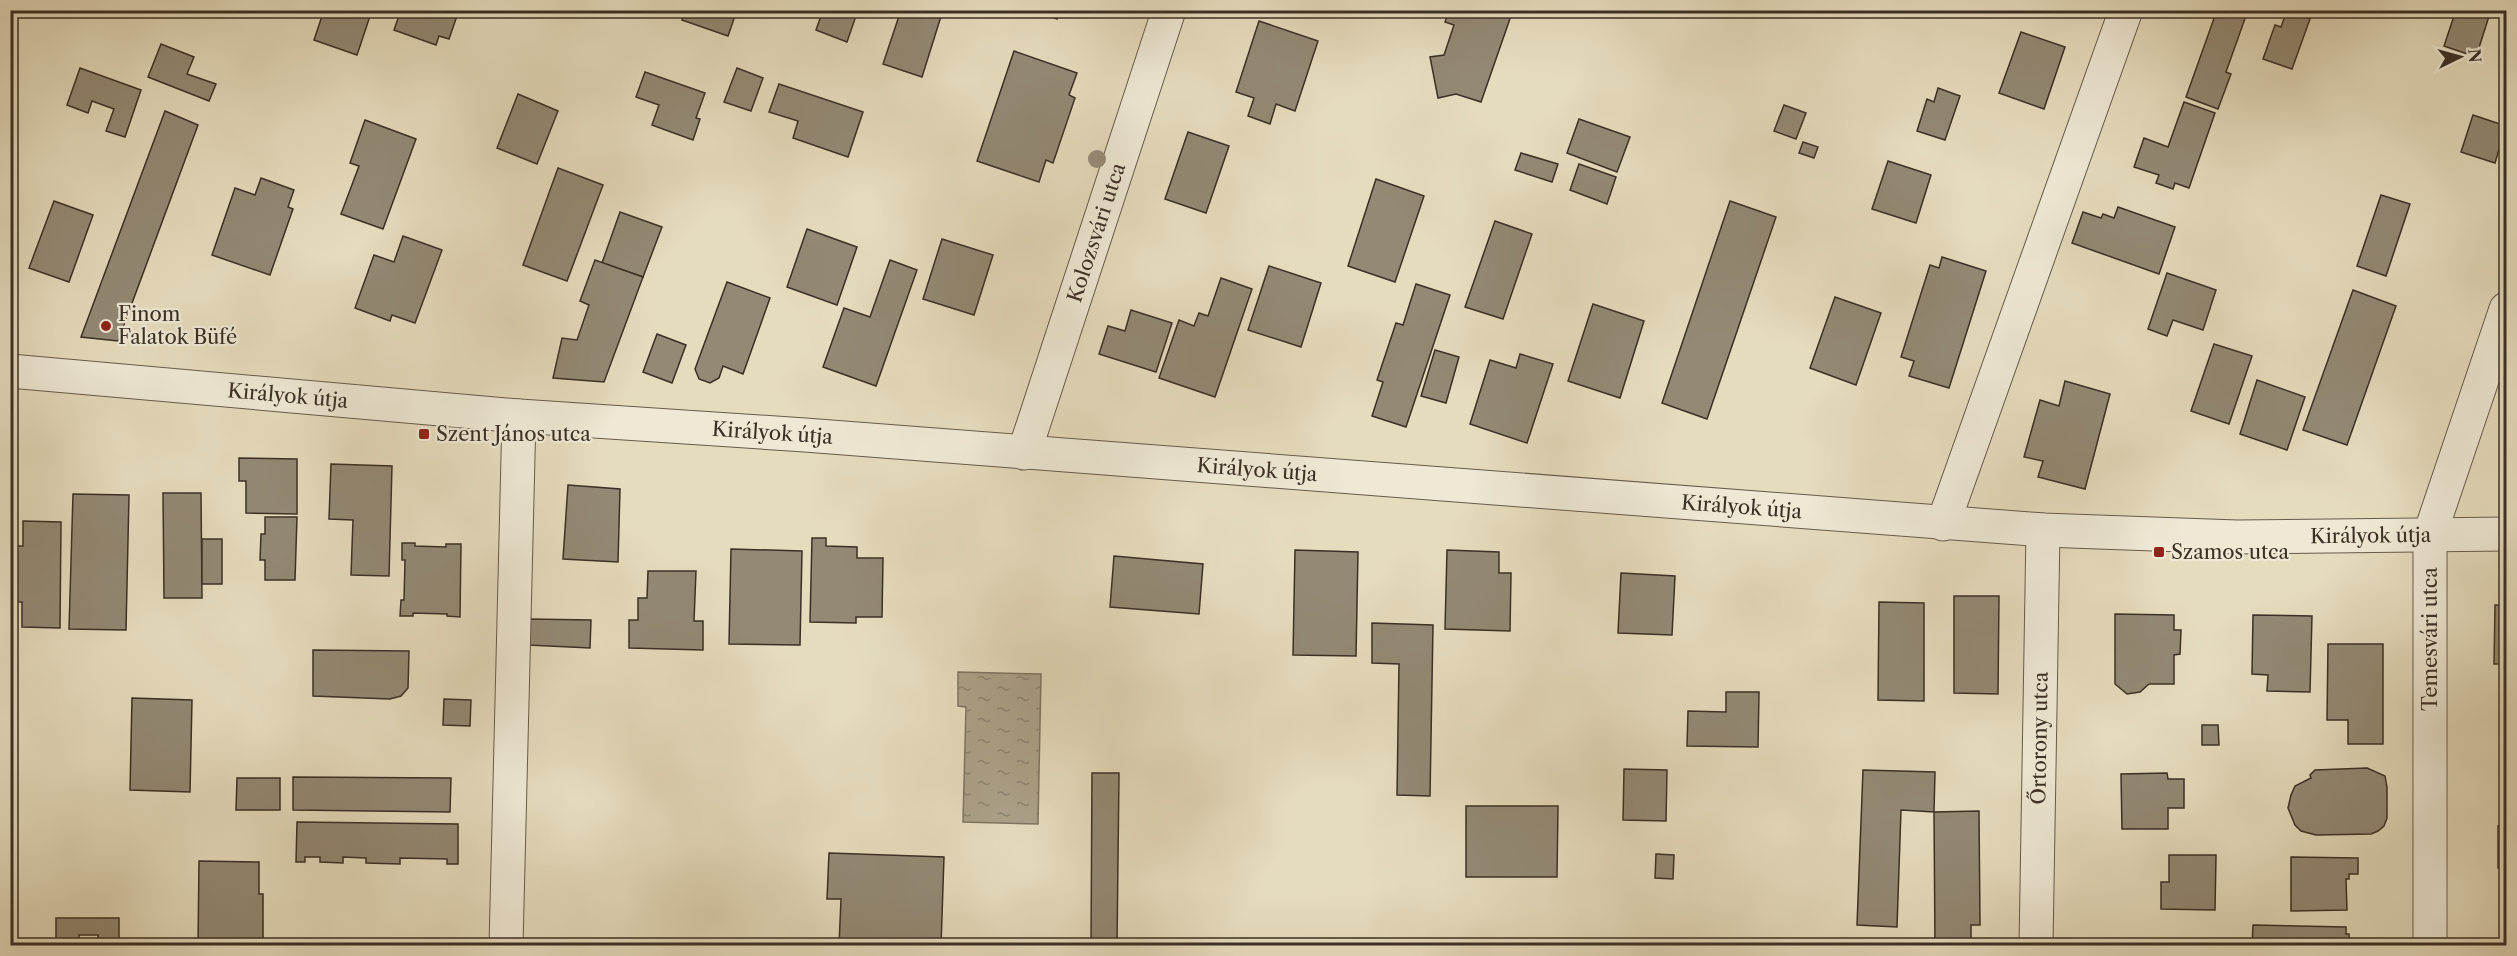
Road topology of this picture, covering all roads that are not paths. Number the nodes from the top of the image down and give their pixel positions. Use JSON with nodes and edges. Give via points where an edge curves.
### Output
{"nodes":[{"id":1,"x":1169,"y":10,"type":"edge"},
{"id":2,"x":2126,"y":10,"type":"edge"},
{"id":3,"x":2506,"y":309,"type":"edge"},
{"id":4,"x":10,"y":371,"type":"edge"},
{"id":5,"x":519,"y":416,"type":"junction"},
{"id":6,"x":1024,"y":453,"type":"junction"},
{"id":7,"x":1942,"y":524,"type":"junction"},
{"id":8,"x":2043,"y":530,"type":"junction"},
{"id":9,"x":2430,"y":534,"type":"junction"},
{"id":10,"x":2506,"y":534,"type":"edge"},
{"id":11,"x":506,"y":945,"type":"edge"},
{"id":12,"x":2036,"y":945,"type":"edge"},
{"id":13,"x":2430,"y":945,"type":"edge"}],
"edges":[{"from":1,"to":6,"type":"street","name":"Kolozsvári utca"},
{"from":2,"to":7,"type":"street"},
{"from":3,"to":9,"type":"street","name":"Temesvári utca"},
{"from":4,"to":5,"type":"street","name":"Királyok útja"},
{"from":5,"to":6,"type":"street","name":"Királyok útja"},
{"from":5,"to":11,"type":"street"},
{"from":6,"to":7,"type":"street","name":"Királyok útja"},
{"from":7,"to":8,"type":"street","name":"Királyok útja"},
{"from":8,"to":9,"type":"street","name":"Királyok útja","via":[[2237,537]]},
{"from":8,"to":12,"type":"street","name":"Őrtorony utca"},
{"from":9,"to":10,"type":"street","name":"Királyok útja"},
{"from":9,"to":13,"type":"street","name":"Temesvári utca"}]}
